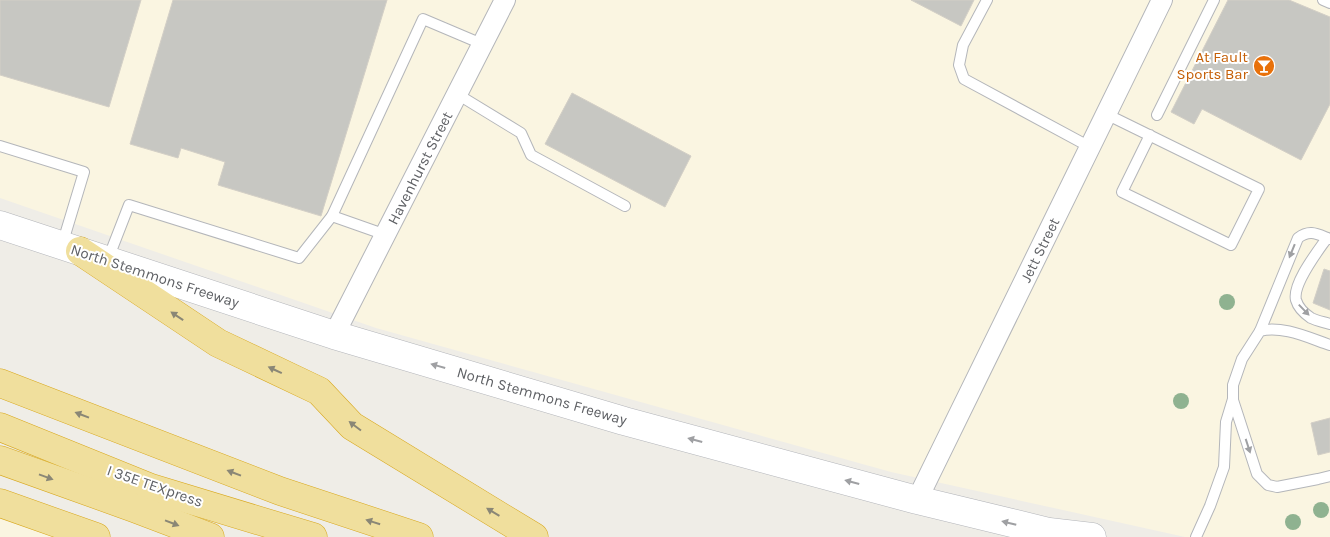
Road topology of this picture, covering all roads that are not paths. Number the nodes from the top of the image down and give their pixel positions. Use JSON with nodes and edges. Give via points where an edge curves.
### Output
{"nodes":[{"id":1,"x":505,"y":0,"type":"edge"},
{"id":2,"x":987,"y":0,"type":"edge"},
{"id":3,"x":1162,"y":0,"type":"edge"},
{"id":4,"x":1214,"y":0,"type":"edge"},
{"id":5,"x":1323,"y":0,"type":"edge"},
{"id":6,"x":1330,"y":3,"type":"edge"},
{"id":7,"x":482,"y":44,"type":"junction"},
{"id":8,"x":457,"y":94,"type":"junction"},
{"id":9,"x":1106,"y":114,"type":"junction"},
{"id":10,"x":1157,"y":116,"type":"dead end"},
{"id":11,"x":1150,"y":135,"type":"junction"},
{"id":12,"x":0,"y":146,"type":"edge"},
{"id":13,"x":1090,"y":147,"type":"junction"},
{"id":14,"x":625,"y":206,"type":"dead end"},
{"id":15,"x":332,"y":216,"type":"junction"},
{"id":16,"x":0,"y":225,"type":"edge"},
{"id":17,"x":386,"y":235,"type":"junction"},
{"id":18,"x":1329,"y":238,"type":"edge"},
{"id":19,"x":71,"y":248,"type":"junction"},
{"id":20,"x":108,"y":260,"type":"junction"},
{"id":21,"x":1330,"y":324,"type":"edge"},
{"id":22,"x":1260,"y":331,"type":"junction"},
{"id":23,"x":334,"y":335,"type":"junction"},
{"id":24,"x":1330,"y":345,"type":"edge"},
{"id":25,"x":0,"y":383,"type":"edge"},
{"id":26,"x":1232,"y":399,"type":"junction"},
{"id":27,"x":0,"y":427,"type":"edge"},
{"id":28,"x":0,"y":460,"type":"edge"},
{"id":29,"x":1330,"y":476,"type":"edge"},
{"id":30,"x":917,"y":500,"type":"junction"},
{"id":31,"x":0,"y":503,"type":"edge"},
{"id":32,"x":96,"y":537,"type":"edge"},
{"id":33,"x":210,"y":537,"type":"edge"},
{"id":34,"x":312,"y":537,"type":"edge"},
{"id":35,"x":419,"y":537,"type":"edge"},
{"id":36,"x":534,"y":537,"type":"edge"},
{"id":37,"x":1092,"y":537,"type":"edge"},
{"id":38,"x":1196,"y":537,"type":"edge"}],
"edges":[{"from":1,"to":7,"type":"street","name":"Havenhurst Street"},
{"from":2,"to":13,"type":"lane","via":[[963,45],[959,65],[964,79]]},
{"from":3,"to":9,"type":"street","name":"Jett Street"},
{"from":4,"to":10,"type":"lane"},
{"from":5,"to":6,"type":"lane"},
{"from":7,"to":8,"type":"street","name":"Havenhurst Street"},
{"from":7,"to":15,"type":"lane","via":[[423,19]]},
{"from":8,"to":14,"type":"lane","via":[[521,133],[531,155]]},
{"from":8,"to":17,"type":"street","name":"Havenhurst Street"},
{"from":9,"to":11,"type":"lane"},
{"from":9,"to":13,"type":"street","name":"Jett Street"},
{"from":11,"to":11,"type":"lane","via":[[1259,189],[1231,245],[1122,192]]},
{"from":12,"to":19,"type":"lane","via":[[84,172]]},
{"from":13,"to":30,"type":"street","name":"Jett Street"},
{"from":15,"to":17,"type":"lane"},
{"from":15,"to":20,"type":"lane","via":[[298,258],[129,205]]},
{"from":16,"to":19,"type":"main road","name":"North Stemmons Freeway"},
{"from":17,"to":23,"type":"street","name":"Havenhurst Street"},
{"from":18,"to":21,"type":"lane","one_way":true,"via":[[1301,279],[1296,301],[1312,318]]},
{"from":18,"to":22,"type":"lane","one_way":true,"via":[[1311,232],[1298,238]]},
{"from":19,"to":20,"type":"main road","name":"North Stemmons Freeway"},
{"from":36,"to":19,"type":"highway","one_way":true,"via":[[352,426],[319,391],[218,343]]},
{"from":20,"to":23,"type":"main road","name":"North Stemmons Freeway"},
{"from":22,"to":24,"type":"lane","via":[[1279,328]]},
{"from":22,"to":26,"type":"lane","via":[[1242,359],[1233,384]]},
{"from":30,"to":23,"type":"main road","name":"North Stemmons Freeway","one_way":true,"via":[[624,421]]},
{"from":35,"to":25,"type":"highway","one_way":true,"via":[[280,491]]},
{"from":26,"to":29,"type":"lane","one_way":true,"via":[[1257,474],[1268,485],[1277,487]]},
{"from":26,"to":38,"type":"lane","via":[[1226,422],[1224,468]]},
{"from":27,"to":34,"type":"highway","name":"I 35E TEXpress","via":[[151,488]]},
{"from":28,"to":33,"type":"highway","one_way":true},
{"from":37,"to":30,"type":"main road","name":"North Stemmons Freeway","one_way":true,"via":[[1049,532]]},
{"from":31,"to":32,"type":"highway"}]}
